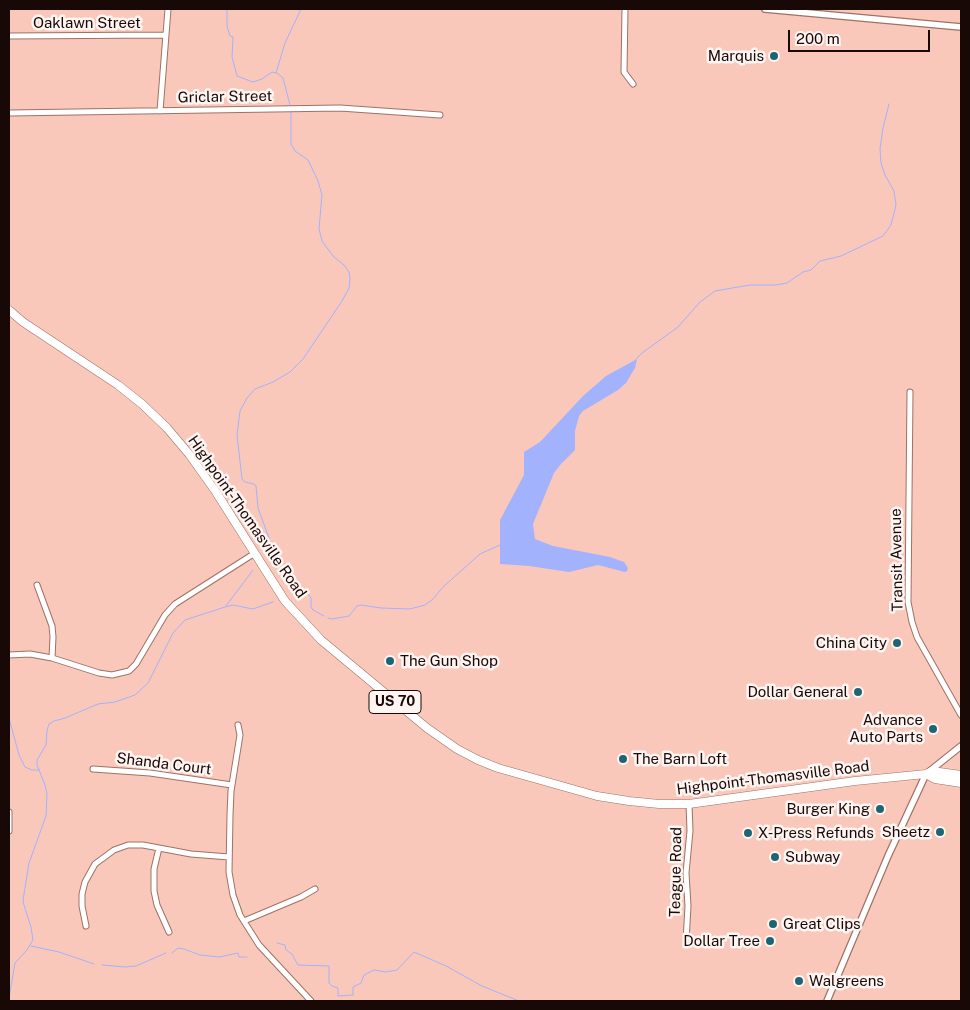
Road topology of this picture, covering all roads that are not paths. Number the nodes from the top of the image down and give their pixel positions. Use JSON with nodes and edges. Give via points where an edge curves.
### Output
{"nodes":[{"id":1,"x":168,"y":9,"type":"edge"},
{"id":2,"x":625,"y":9,"type":"edge"},
{"id":3,"x":765,"y":9,"type":"edge"},
{"id":4,"x":961,"y":27,"type":"edge"},
{"id":5,"x":165,"y":35,"type":"junction"},
{"id":6,"x":9,"y":36,"type":"edge"},
{"id":7,"x":633,"y":84,"type":"dead end"},
{"id":8,"x":160,"y":111,"type":"junction"},
{"id":9,"x":9,"y":113,"type":"edge"},
{"id":10,"x":440,"y":115,"type":"dead end"},
{"id":11,"x":9,"y":310,"type":"edge"},
{"id":12,"x":910,"y":392,"type":"dead end"},
{"id":13,"x":255,"y":553,"type":"junction"},
{"id":14,"x":38,"y":585,"type":"dead end"},
{"id":15,"x":9,"y":655,"type":"edge"},
{"id":16,"x":52,"y":658,"type":"junction"},
{"id":17,"x":961,"y":715,"type":"edge"},
{"id":18,"x":238,"y":725,"type":"dead end"},
{"id":19,"x":961,"y":746,"type":"edge"},
{"id":20,"x":93,"y":769,"type":"dead end"},
{"id":21,"x":926,"y":774,"type":"junction"},
{"id":22,"x":961,"y":775,"type":"edge"},
{"id":23,"x":961,"y":783,"type":"edge"},
{"id":24,"x":232,"y":785,"type":"junction"},
{"id":25,"x":689,"y":804,"type":"junction"},
{"id":26,"x":9,"y":812,"type":"edge"},
{"id":27,"x":9,"y":831,"type":"edge"},
{"id":28,"x":159,"y":848,"type":"junction"},
{"id":29,"x":229,"y":857,"type":"junction"},
{"id":30,"x":315,"y":888,"type":"dead end"},
{"id":31,"x":244,"y":921,"type":"junction"},
{"id":32,"x":86,"y":926,"type":"dead end"},
{"id":33,"x":169,"y":932,"type":"dead end"},
{"id":34,"x":686,"y":941,"type":"dead end"},
{"id":35,"x":311,"y":1001,"type":"edge"},
{"id":36,"x":827,"y":1001,"type":"edge"}],
"edges":[{"from":1,"to":5,"type":"street"},
{"from":2,"to":7,"type":"street","via":[[624,72]]},
{"from":3,"to":4,"type":"street"},
{"from":5,"to":6,"type":"street","name":"Oaklawn Street"},
{"from":5,"to":8,"type":"street"},
{"from":8,"to":9,"type":"street","name":"Griclar Street"},
{"from":8,"to":10,"type":"street","name":"Griclar Street","via":[[340,108]]},
{"from":11,"to":13,"type":"main road","name":"Highpoint-Thomasville Road","number":"US 70","via":[[118,385],[167,428],[189,454]]},
{"from":12,"to":17,"type":"street","name":"Transit Avenue","via":[[908,602],[917,637]]},
{"from":13,"to":16,"type":"street","via":[[175,604],[129,671],[112,675],[99,673]]},
{"from":13,"to":25,"type":"main road","name":"Highpoint-Thomasville Road","number":"US 70","via":[[285,601],[321,640],[457,749],[498,768],[598,796],[650,804]]},
{"from":14,"to":16,"type":"street","via":[[52,626]]},
{"from":15,"to":16,"type":"street"},
{"from":18,"to":24,"type":"street","via":[[240,735]]},
{"from":19,"to":21,"type":"street"},
{"from":20,"to":24,"type":"street","name":"Shanda Court","via":[[150,773]]},
{"from":21,"to":22,"type":"main road","name":"Highpoint-Thomasville Road","number":"US 70","via":[[932,771]]},
{"from":21,"to":23,"type":"main road","name":"Highpoint-Thomasville Road","number":"US 70","via":[[935,779]]},
{"from":21,"to":25,"type":"main road","name":"Highpoint-Thomasville Road","number":"US 70"},
{"from":21,"to":36,"type":"street"},
{"from":24,"to":29,"type":"street"},
{"from":25,"to":34,"type":"street","name":"Teague Road"},
{"from":26,"to":27,"type":"street"},
{"from":28,"to":29,"type":"street"},
{"from":28,"to":32,"type":"street","via":[[128,845],[99,860],[83,888]]},
{"from":28,"to":33,"type":"street","via":[[154,869],[154,891]]},
{"from":29,"to":31,"type":"street","via":[[233,894]]},
{"from":30,"to":31,"type":"street"},
{"from":31,"to":35,"type":"street","via":[[259,945]]}]}
